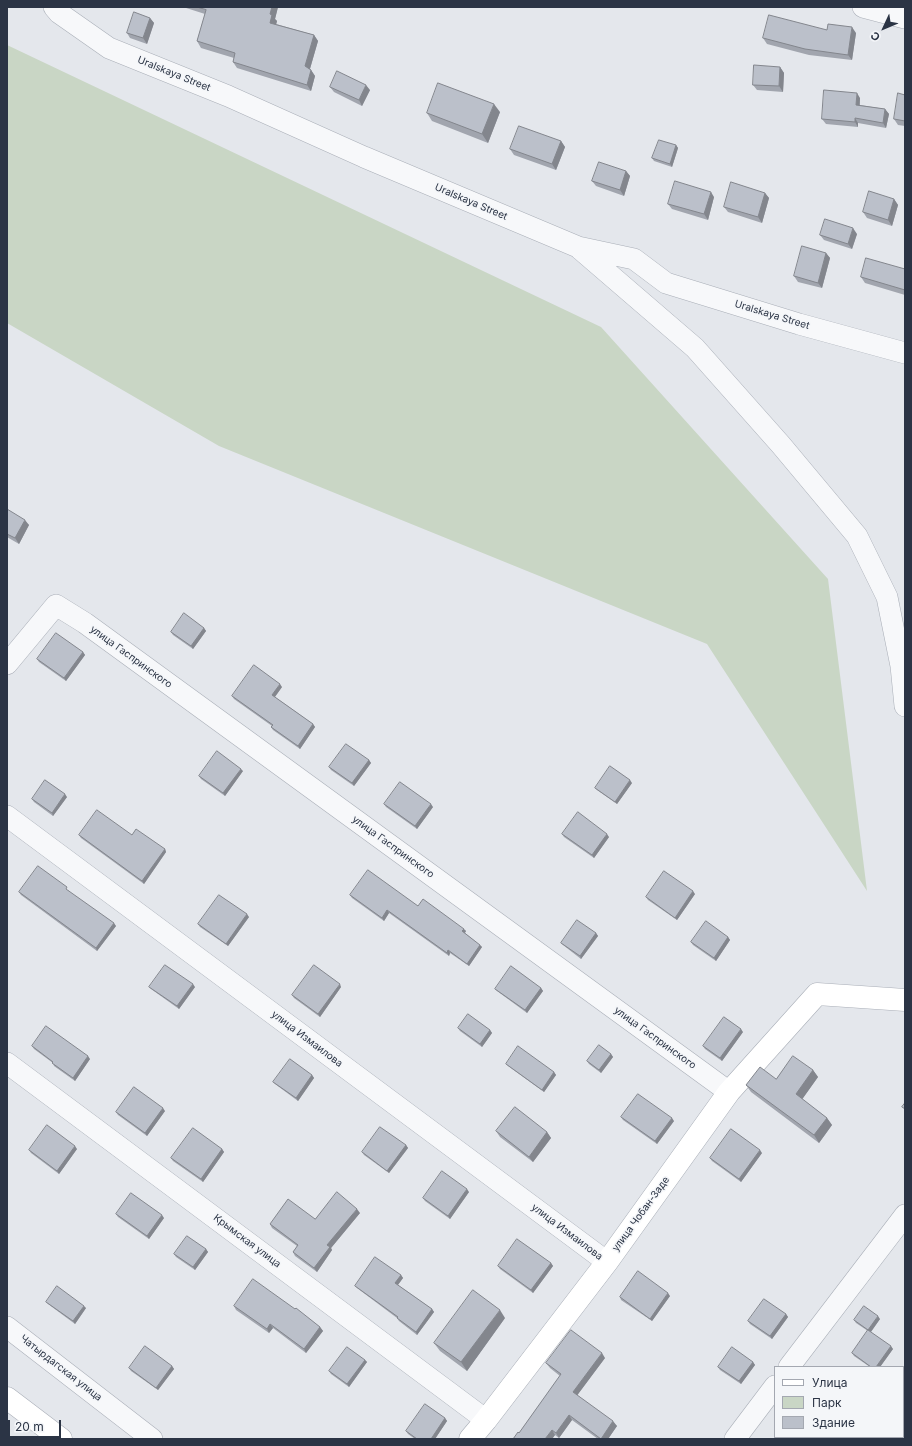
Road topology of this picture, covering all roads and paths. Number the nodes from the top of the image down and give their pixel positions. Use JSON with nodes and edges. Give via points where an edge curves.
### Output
{"nodes":[{"id":1,"x":54,"y":7,"type":"edge"},
{"id":2,"x":863,"y":7,"type":"edge"},
{"id":3,"x":905,"y":18,"type":"edge"},
{"id":4,"x":578,"y":247,"type":"junction"},
{"id":5,"x":905,"y":353,"type":"edge"},
{"id":6,"x":7,"y":664,"type":"edge"},
{"id":7,"x":905,"y":706,"type":"edge"},
{"id":8,"x":7,"y":816,"type":"edge"},
{"id":9,"x":905,"y":1000,"type":"edge"},
{"id":10,"x":7,"y":1063,"type":"edge"},
{"id":11,"x":729,"y":1092,"type":"junction"},
{"id":12,"x":903,"y":1223,"type":"edge"},
{"id":13,"x":607,"y":1262,"type":"junction"},
{"id":14,"x":7,"y":1327,"type":"edge"},
{"id":15,"x":790,"y":1366,"type":"edge"},
{"id":16,"x":773,"y":1394,"type":"edge"},
{"id":17,"x":7,"y":1398,"type":"edge"},
{"id":18,"x":486,"y":1420,"type":"junction"},
{"id":19,"x":61,"y":1439,"type":"edge"},
{"id":20,"x":152,"y":1439,"type":"edge"},
{"id":21,"x":470,"y":1439,"type":"edge"},
{"id":22,"x":734,"y":1439,"type":"edge"}],
"edges":[{"from":1,"to":4,"type":"street","name":"Uralskaya Street","via":[[109,48],[228,96],[364,157]]},
{"from":2,"to":3,"type":"street"},
{"from":4,"to":5,"type":"street","name":"Uralskaya Street","via":[[634,259],[666,283]]},
{"from":4,"to":7,"type":"street","via":[[695,348],[857,536],[887,597],[901,666]]},
{"from":6,"to":11,"type":"street","name":"улица Гаспринского","via":[[56,604]]},
{"from":8,"to":13,"type":"street","name":"улица Измаилова"},
{"from":9,"to":11,"type":"main road","name":"улица Чобан-Заде","via":[[817,994]]},
{"from":10,"to":18,"type":"street","name":"Крымская улица"},
{"from":11,"to":13,"type":"main road","name":"улица Чобан-Заде"},
{"from":12,"to":15,"type":"street"},
{"from":13,"to":18,"type":"main road","name":"улица Чобан-Заде"},
{"from":14,"to":20,"type":"street","name":"Чатырдагская улица"},
{"from":16,"to":22,"type":"street"},
{"from":17,"to":19,"type":"main road"},
{"from":18,"to":21,"type":"main road","name":"улица Чобан-Заде"}]}
